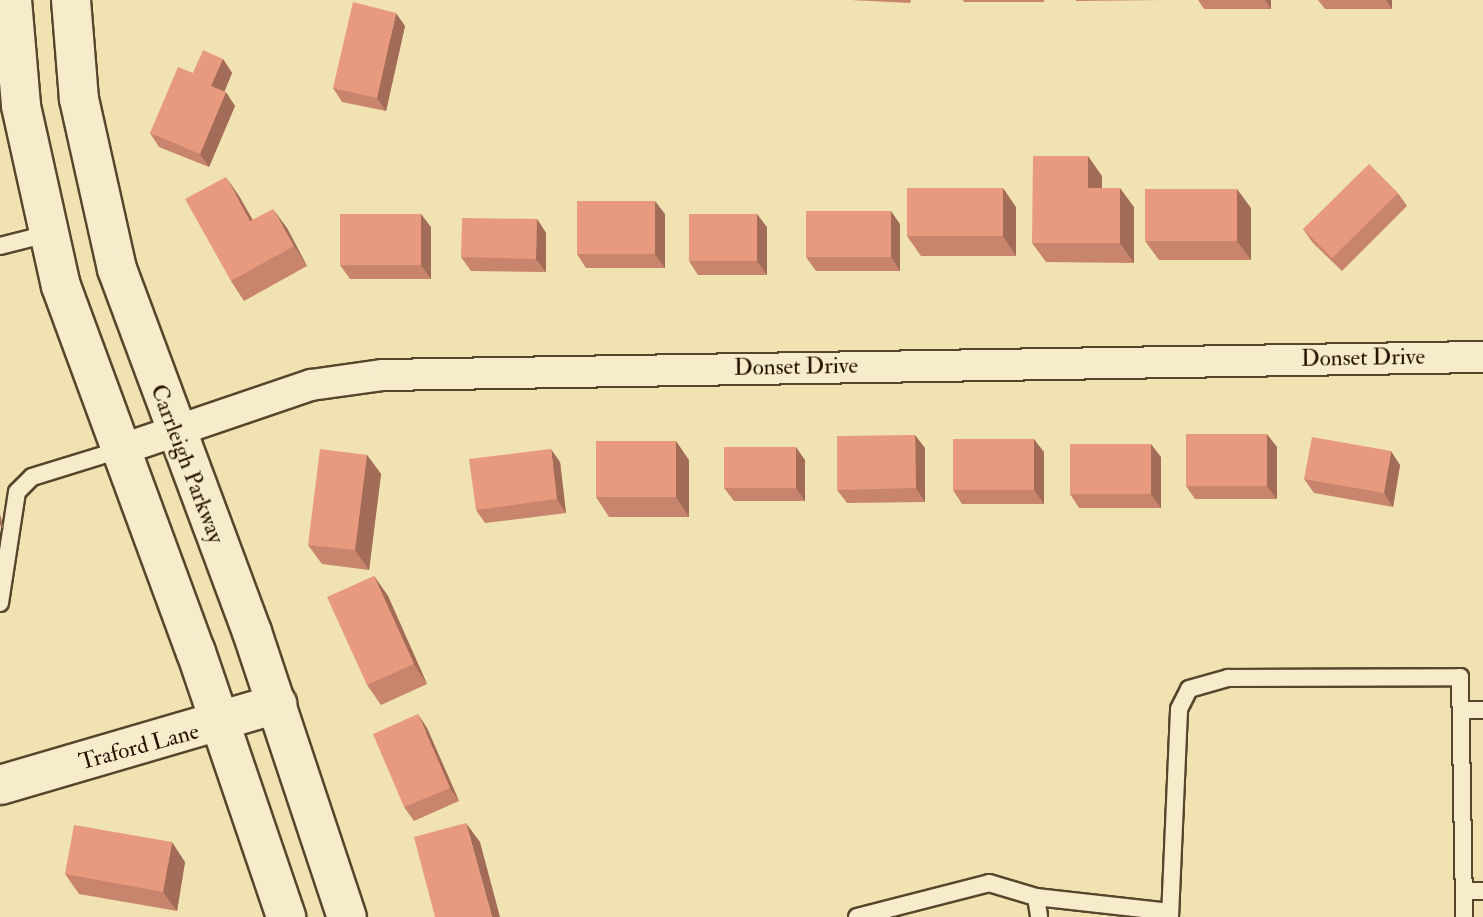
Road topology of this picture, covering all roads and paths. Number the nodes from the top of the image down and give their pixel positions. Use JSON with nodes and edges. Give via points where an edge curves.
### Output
{"nodes":[{"id":1,"x":12,"y":0,"type":"edge"},
{"id":2,"x":71,"y":0,"type":"edge"},
{"id":3,"x":47,"y":234,"type":"junction"},
{"id":4,"x":0,"y":246,"type":"edge"},
{"id":5,"x":1483,"y":356,"type":"edge"},
{"id":6,"x":175,"y":431,"type":"junction"},
{"id":7,"x":120,"y":450,"type":"junction"},
{"id":8,"x":0,"y":603,"type":"edge"},
{"id":9,"x":277,"y":704,"type":"junction"},
{"id":10,"x":1461,"y":710,"type":"junction"},
{"id":11,"x":1483,"y":710,"type":"edge"},
{"id":12,"x":221,"y":724,"type":"junction"},
{"id":13,"x":0,"y":785,"type":"edge"},
{"id":14,"x":1464,"y":891,"type":"junction"},
{"id":15,"x":1483,"y":891,"type":"edge"},
{"id":16,"x":1036,"y":897,"type":"junction"},
{"id":17,"x":1077,"y":909,"type":"edge"},
{"id":18,"x":1170,"y":914,"type":"edge"},
{"id":19,"x":285,"y":917,"type":"edge"},
{"id":20,"x":346,"y":917,"type":"edge"},
{"id":21,"x":856,"y":917,"type":"edge"},
{"id":22,"x":1039,"y":917,"type":"edge"},
{"id":23,"x":1464,"y":917,"type":"edge"}],
"edges":[{"from":1,"to":3,"type":"street","via":[[22,106]]},
{"from":2,"to":6,"type":"street","name":"Carrleigh Parkway","via":[[79,99],[100,207],[138,336]]},
{"from":3,"to":4,"type":"lane"},
{"from":3,"to":7,"type":"street","via":[[83,356]]},
{"from":5,"to":6,"type":"street","name":"Donset Drive","via":[[383,375],[312,385]]},
{"from":6,"to":7,"type":"street","name":"Donset Drive"},
{"from":6,"to":9,"type":"street","name":"Carrleigh Parkway"},
{"from":7,"to":8,"type":"lane","via":[[32,477],[18,492]]},
{"from":7,"to":12,"type":"street"},
{"from":9,"to":12,"type":"street","name":"Traford Lane"},
{"from":9,"to":20,"type":"street","name":"Carrleigh Parkway"},
{"from":10,"to":11,"type":"lane"},
{"from":10,"to":14,"type":"lane"},
{"from":10,"to":18,"type":"lane","via":[[1460,677],[1228,678],[1189,689],[1179,709]]},
{"from":12,"to":13,"type":"street","name":"Traford Lane"},
{"from":12,"to":19,"type":"street"},
{"from":14,"to":15,"type":"lane"},
{"from":14,"to":23,"type":"lane"},
{"from":16,"to":17,"type":"lane"},
{"from":16,"to":21,"type":"lane","via":[[989,883]]},
{"from":16,"to":22,"type":"lane"},
{"from":17,"to":18,"type":"lane"}]}
